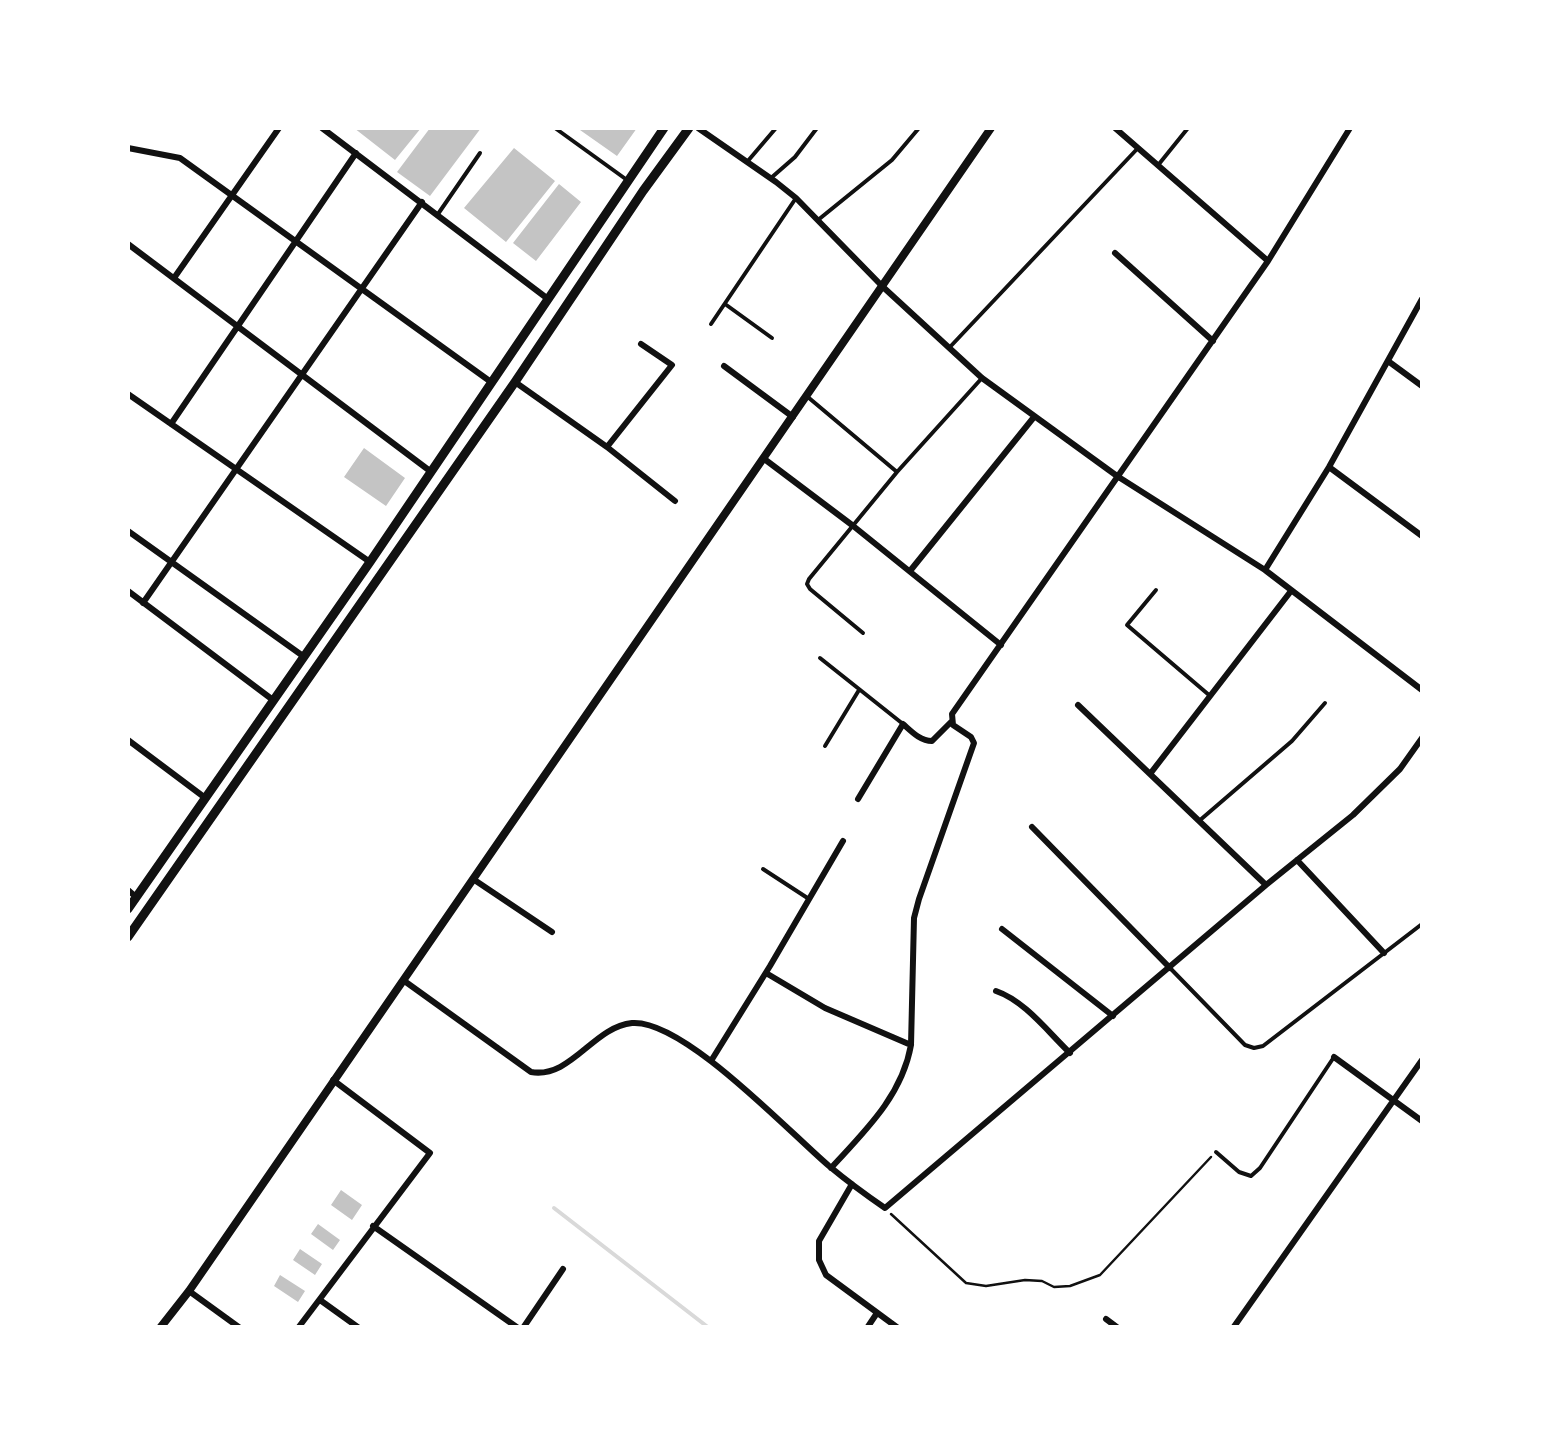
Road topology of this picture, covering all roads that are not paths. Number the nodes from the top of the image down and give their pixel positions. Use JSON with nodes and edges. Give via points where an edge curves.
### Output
{"nodes":[{"id":1,"x":279,"y":128,"type":"edge"},
{"id":2,"x":322,"y":128,"type":"edge"},
{"id":3,"x":555,"y":128,"type":"edge"},
{"id":4,"x":664,"y":128,"type":"edge"},
{"id":5,"x":689,"y":128,"type":"edge"},
{"id":6,"x":698,"y":128,"type":"edge"},
{"id":7,"x":776,"y":128,"type":"edge"},
{"id":8,"x":817,"y":128,"type":"edge"},
{"id":9,"x":920,"y":128,"type":"edge"},
{"id":10,"x":991,"y":128,"type":"edge"},
{"id":11,"x":1115,"y":128,"type":"edge"},
{"id":12,"x":1188,"y":128,"type":"edge"},
{"id":13,"x":1350,"y":128,"type":"edge"},
{"id":14,"x":1139,"y":147,"type":"junction"},
{"id":15,"x":128,"y":148,"type":"edge"},
{"id":16,"x":356,"y":153,"type":"junction"},
{"id":17,"x":480,"y":153,"type":"dead end"},
{"id":18,"x":747,"y":162,"type":"junction"},
{"id":19,"x":1159,"y":164,"type":"junction"},
{"id":20,"x":771,"y":178,"type":"junction"},
{"id":21,"x":627,"y":180,"type":"junction"},
{"id":22,"x":643,"y":192,"type":"junction"},
{"id":23,"x":231,"y":194,"type":"junction"},
{"id":24,"x":796,"y":198,"type":"junction"},
{"id":25,"x":422,"y":202,"type":"junction"},
{"id":26,"x":438,"y":214,"type":"junction"},
{"id":27,"x":818,"y":220,"type":"junction"},
{"id":28,"x":296,"y":241,"type":"junction"},
{"id":29,"x":128,"y":244,"type":"edge"},
{"id":30,"x":1116,"y":252,"type":"dead end"},
{"id":31,"x":1268,"y":261,"type":"junction"},
{"id":32,"x":174,"y":278,"type":"junction"},
{"id":33,"x":883,"y":286,"type":"junction"},
{"id":34,"x":362,"y":288,"type":"junction"},
{"id":35,"x":1422,"y":298,"type":"edge"},
{"id":36,"x":548,"y":299,"type":"junction"},
{"id":37,"x":725,"y":304,"type":"junction"},
{"id":38,"x":711,"y":324,"type":"dead end"},
{"id":39,"x":238,"y":327,"type":"junction"},
{"id":40,"x":772,"y":338,"type":"dead end"},
{"id":41,"x":1214,"y":341,"type":"junction"},
{"id":42,"x":641,"y":344,"type":"dead end"},
{"id":43,"x":949,"y":348,"type":"junction"},
{"id":44,"x":1388,"y":361,"type":"junction"},
{"id":45,"x":724,"y":366,"type":"dead end"},
{"id":46,"x":302,"y":375,"type":"junction"},
{"id":47,"x":982,"y":378,"type":"junction"},
{"id":48,"x":491,"y":382,"type":"junction"},
{"id":49,"x":515,"y":382,"type":"junction"},
{"id":50,"x":1422,"y":386,"type":"edge"},
{"id":51,"x":128,"y":394,"type":"edge"},
{"id":52,"x":807,"y":396,"type":"junction"},
{"id":53,"x":792,"y":417,"type":"junction"},
{"id":54,"x":1034,"y":418,"type":"junction"},
{"id":55,"x":171,"y":424,"type":"junction"},
{"id":56,"x":607,"y":447,"type":"junction"},
{"id":57,"x":763,"y":458,"type":"junction"},
{"id":58,"x":1329,"y":467,"type":"junction"},
{"id":59,"x":236,"y":469,"type":"junction"},
{"id":60,"x":430,"y":471,"type":"junction"},
{"id":61,"x":897,"y":472,"type":"junction"},
{"id":62,"x":1117,"y":476,"type":"junction"},
{"id":63,"x":675,"y":501,"type":"dead end"},
{"id":64,"x":852,"y":524,"type":"junction"},
{"id":65,"x":128,"y":531,"type":"edge"},
{"id":66,"x":1422,"y":536,"type":"edge"},
{"id":67,"x":171,"y":562,"type":"junction"},
{"id":68,"x":370,"y":562,"type":"junction"},
{"id":69,"x":1265,"y":570,"type":"junction"},
{"id":70,"x":383,"y":571,"type":"junction"},
{"id":71,"x":910,"y":571,"type":"junction"},
{"id":72,"x":1156,"y":590,"type":"dead end"},
{"id":73,"x":1290,"y":590,"type":"junction"},
{"id":74,"x":128,"y":592,"type":"edge"},
{"id":75,"x":143,"y":603,"type":"junction"},
{"id":76,"x":863,"y":633,"type":"dead end"},
{"id":77,"x":1001,"y":644,"type":"junction"},
{"id":78,"x":303,"y":656,"type":"junction"},
{"id":79,"x":820,"y":658,"type":"dead end"},
{"id":80,"x":859,"y":689,"type":"junction"},
{"id":81,"x":1422,"y":690,"type":"edge"},
{"id":82,"x":1209,"y":695,"type":"junction"},
{"id":83,"x":273,"y":700,"type":"junction"},
{"id":84,"x":1324,"y":703,"type":"dead end"},
{"id":85,"x":1078,"y":705,"type":"dead end"},
{"id":86,"x":951,"y":722,"type":"junction"},
{"id":87,"x":903,"y":724,"type":"junction"},
{"id":88,"x":1422,"y":738,"type":"edge"},
{"id":89,"x":128,"y":740,"type":"edge"},
{"id":90,"x":825,"y":746,"type":"dead end"},
{"id":91,"x":1150,"y":774,"type":"junction"},
{"id":92,"x":204,"y":797,"type":"junction"},
{"id":93,"x":858,"y":799,"type":"dead end"},
{"id":94,"x":1199,"y":821,"type":"junction"},
{"id":95,"x":1032,"y":826,"type":"dead end"},
{"id":96,"x":843,"y":841,"type":"dead end"},
{"id":97,"x":1298,"y":860,"type":"junction"},
{"id":98,"x":763,"y":870,"type":"dead end"},
{"id":99,"x":472,"y":879,"type":"junction"},
{"id":100,"x":1266,"y":885,"type":"junction"},
{"id":101,"x":132,"y":893,"type":"edge"},
{"id":102,"x":809,"y":899,"type":"junction"},
{"id":103,"x":128,"y":910,"type":"edge"},
{"id":104,"x":1422,"y":924,"type":"edge"},
{"id":105,"x":1002,"y":930,"type":"dead end"},
{"id":106,"x":552,"y":932,"type":"dead end"},
{"id":107,"x":128,"y":938,"type":"edge"},
{"id":108,"x":1384,"y":953,"type":"junction"},
{"id":109,"x":1170,"y":968,"type":"junction"},
{"id":110,"x":766,"y":973,"type":"junction"},
{"id":111,"x":402,"y":979,"type":"junction"},
{"id":112,"x":996,"y":991,"type":"dead end"},
{"id":113,"x":1113,"y":1016,"type":"junction"},
{"id":114,"x":911,"y":1045,"type":"junction"},
{"id":115,"x":1070,"y":1053,"type":"junction"},
{"id":116,"x":1334,"y":1057,"type":"joint"},
{"id":117,"x":1422,"y":1060,"type":"edge"},
{"id":118,"x":711,"y":1061,"type":"junction"},
{"id":119,"x":333,"y":1080,"type":"junction"},
{"id":120,"x":1394,"y":1101,"type":"junction"},
{"id":121,"x":1422,"y":1122,"type":"edge"},
{"id":122,"x":1216,"y":1152,"type":"road end"},
{"id":123,"x":831,"y":1168,"type":"junction"},
{"id":124,"x":852,"y":1184,"type":"junction"},
{"id":125,"x":373,"y":1226,"type":"junction"},
{"id":126,"x":563,"y":1269,"type":"dead end"},
{"id":127,"x":189,"y":1291,"type":"junction"},
{"id":128,"x":320,"y":1300,"type":"junction"},
{"id":129,"x":876,"y":1313,"type":"junction"},
{"id":130,"x":1106,"y":1319,"type":"dead end"},
{"id":131,"x":160,"y":1328,"type":"edge"},
{"id":132,"x":240,"y":1328,"type":"edge"},
{"id":133,"x":298,"y":1328,"type":"edge"},
{"id":134,"x":359,"y":1328,"type":"edge"},
{"id":135,"x":520,"y":1328,"type":"edge"},
{"id":136,"x":867,"y":1328,"type":"edge"},
{"id":137,"x":898,"y":1328,"type":"edge"},
{"id":138,"x":1118,"y":1328,"type":"edge"},
{"id":139,"x":1233,"y":1328,"type":"edge"}],
"edges":[{"from":1,"to":23,"type":"street"},
{"from":2,"to":16,"type":"street"},
{"from":3,"to":21,"type":"lane"},
{"from":4,"to":21,"type":"main road"},
{"from":5,"to":22,"type":"main road"},
{"from":6,"to":18,"type":"street"},
{"from":7,"to":18,"type":"lane"},
{"from":8,"to":20,"type":"lane"},
{"from":9,"to":27,"type":"lane","via":[[892,160]]},
{"from":10,"to":33,"type":"street"},
{"from":11,"to":14,"type":"street"},
{"from":12,"to":19,"type":"lane"},
{"from":13,"to":31,"type":"street"},
{"from":14,"to":19,"type":"street"},
{"from":14,"to":43,"type":"lane"},
{"from":15,"to":23,"type":"street","via":[[180,158]]},
{"from":16,"to":25,"type":"street"},
{"from":16,"to":28,"type":"street"},
{"from":17,"to":26,"type":"lane"},
{"from":18,"to":20,"type":"street"},
{"from":19,"to":31,"type":"street"},
{"from":20,"to":24,"type":"street"},
{"from":21,"to":22,"type":"main road"},
{"from":21,"to":36,"type":"main road"},
{"from":22,"to":49,"type":"main road"},
{"from":23,"to":28,"type":"street"},
{"from":23,"to":32,"type":"street"},
{"from":24,"to":27,"type":"street"},
{"from":24,"to":37,"type":"lane"},
{"from":25,"to":26,"type":"street"},
{"from":25,"to":34,"type":"street"},
{"from":26,"to":36,"type":"street"},
{"from":27,"to":33,"type":"street"},
{"from":28,"to":34,"type":"street"},
{"from":28,"to":39,"type":"street"},
{"from":29,"to":32,"type":"street"},
{"from":30,"to":41,"type":"street"},
{"from":31,"to":41,"type":"street"},
{"from":32,"to":39,"type":"street"},
{"from":33,"to":43,"type":"street"},
{"from":33,"to":52,"type":"street"},
{"from":34,"to":46,"type":"street"},
{"from":34,"to":48,"type":"street"},
{"from":35,"to":44,"type":"street"},
{"from":36,"to":48,"type":"main road"},
{"from":37,"to":38,"type":"lane"},
{"from":37,"to":40,"type":"lane"},
{"from":39,"to":46,"type":"street"},
{"from":39,"to":55,"type":"street"},
{"from":41,"to":62,"type":"street"},
{"from":42,"to":56,"type":"street","via":[[672,365]]},
{"from":43,"to":47,"type":"street"},
{"from":44,"to":50,"type":"street"},
{"from":44,"to":58,"type":"street"},
{"from":45,"to":53,"type":"street"},
{"from":46,"to":59,"type":"street"},
{"from":46,"to":60,"type":"street"},
{"from":47,"to":54,"type":"street"},
{"from":47,"to":61,"type":"lane"},
{"from":48,"to":60,"type":"main road"},
{"from":49,"to":56,"type":"street"},
{"from":49,"to":70,"type":"main road"},
{"from":51,"to":55,"type":"street"},
{"from":52,"to":53,"type":"street"},
{"from":52,"to":61,"type":"lane"},
{"from":53,"to":57,"type":"street"},
{"from":54,"to":62,"type":"street"},
{"from":54,"to":71,"type":"street"},
{"from":55,"to":59,"type":"street"},
{"from":56,"to":63,"type":"street"},
{"from":57,"to":64,"type":"street"},
{"from":57,"to":99,"type":"street"},
{"from":58,"to":66,"type":"street"},
{"from":58,"to":69,"type":"street"},
{"from":59,"to":67,"type":"street"},
{"from":59,"to":68,"type":"street"},
{"from":60,"to":68,"type":"main road"},
{"from":61,"to":64,"type":"lane"},
{"from":62,"to":69,"type":"street"},
{"from":62,"to":77,"type":"street"},
{"from":64,"to":71,"type":"street"},
{"from":64,"to":76,"type":"lane","via":[[807,584]]},
{"from":65,"to":67,"type":"street"},
{"from":67,"to":75,"type":"street"},
{"from":67,"to":78,"type":"street"},
{"from":68,"to":70,"type":"main road"},
{"from":68,"to":78,"type":"main road"},
{"from":69,"to":73,"type":"street"},
{"from":70,"to":107,"type":"main road"},
{"from":71,"to":77,"type":"street"},
{"from":72,"to":82,"type":"lane","via":[[1127,625]]},
{"from":73,"to":81,"type":"street"},
{"from":73,"to":82,"type":"street"},
{"from":74,"to":75,"type":"street"},
{"from":75,"to":83,"type":"street"},
{"from":77,"to":86,"type":"street"},
{"from":78,"to":83,"type":"main road"},
{"from":79,"to":80,"type":"lane"},
{"from":80,"to":87,"type":"lane"},
{"from":80,"to":90,"type":"lane"},
{"from":82,"to":91,"type":"street"},
{"from":83,"to":92,"type":"main road"},
{"from":84,"to":94,"type":"lane","via":[[1292,741]]},
{"from":85,"to":91,"type":"street"},
{"from":86,"to":87,"type":"street","via":[[932,741]]},
{"from":86,"to":114,"type":"street","via":[[974,742],[914,918]]},
{"from":87,"to":93,"type":"street"},
{"from":88,"to":97,"type":"street","via":[[1377,793]]},
{"from":89,"to":92,"type":"street"},
{"from":91,"to":94,"type":"street"},
{"from":92,"to":101,"type":"main road"},
{"from":94,"to":100,"type":"street"},
{"from":95,"to":109,"type":"street"},
{"from":96,"to":102,"type":"street"},
{"from":97,"to":100,"type":"street"},
{"from":97,"to":108,"type":"street"},
{"from":98,"to":102,"type":"lane"},
{"from":99,"to":106,"type":"street"},
{"from":99,"to":111,"type":"street"},
{"from":100,"to":109,"type":"street"},
{"from":101,"to":103,"type":"main road"},
{"from":102,"to":110,"type":"street"},
{"from":104,"to":108,"type":"lane"},
{"from":105,"to":113,"type":"street"},
{"from":108,"to":109,"type":"lane","via":[[1254,1048]]},
{"from":109,"to":113,"type":"street"},
{"from":110,"to":114,"type":"street","via":[[824,1008]]},
{"from":110,"to":118,"type":"street"},
{"from":111,"to":118,"type":"street","via":[[531,1072],[558,1068],[606,1032],[633,1023],[664,1029]]},
{"from":111,"to":119,"type":"street"},
{"from":112,"to":115,"type":"street","via":[[1019,1003]]},
{"from":113,"to":115,"type":"street"},
{"from":114,"to":123,"type":"street","via":[[880,1114]]},
{"from":115,"to":124,"type":"street","via":[[885,1208]]},
{"from":116,"to":120,"type":"street"},
{"from":116,"to":122,"type":"lane","via":[[1260,1168],[1250,1176]]},
{"from":117,"to":120,"type":"street"},
{"from":118,"to":123,"type":"street"},
{"from":119,"to":125,"type":"street","via":[[430,1153]]},
{"from":119,"to":127,"type":"street"},
{"from":120,"to":121,"type":"street"},
{"from":120,"to":139,"type":"street"},
{"from":123,"to":124,"type":"street"},
{"from":124,"to":129,"type":"street","via":[[819,1242],[819,1260],[826,1274]]},
{"from":125,"to":128,"type":"street"},
{"from":125,"to":135,"type":"street"},
{"from":126,"to":135,"type":"street"},
{"from":127,"to":131,"type":"street"},
{"from":127,"to":132,"type":"street"},
{"from":128,"to":133,"type":"street"},
{"from":128,"to":134,"type":"street"},
{"from":129,"to":136,"type":"street"},
{"from":129,"to":137,"type":"street"},
{"from":130,"to":138,"type":"street"}]}
